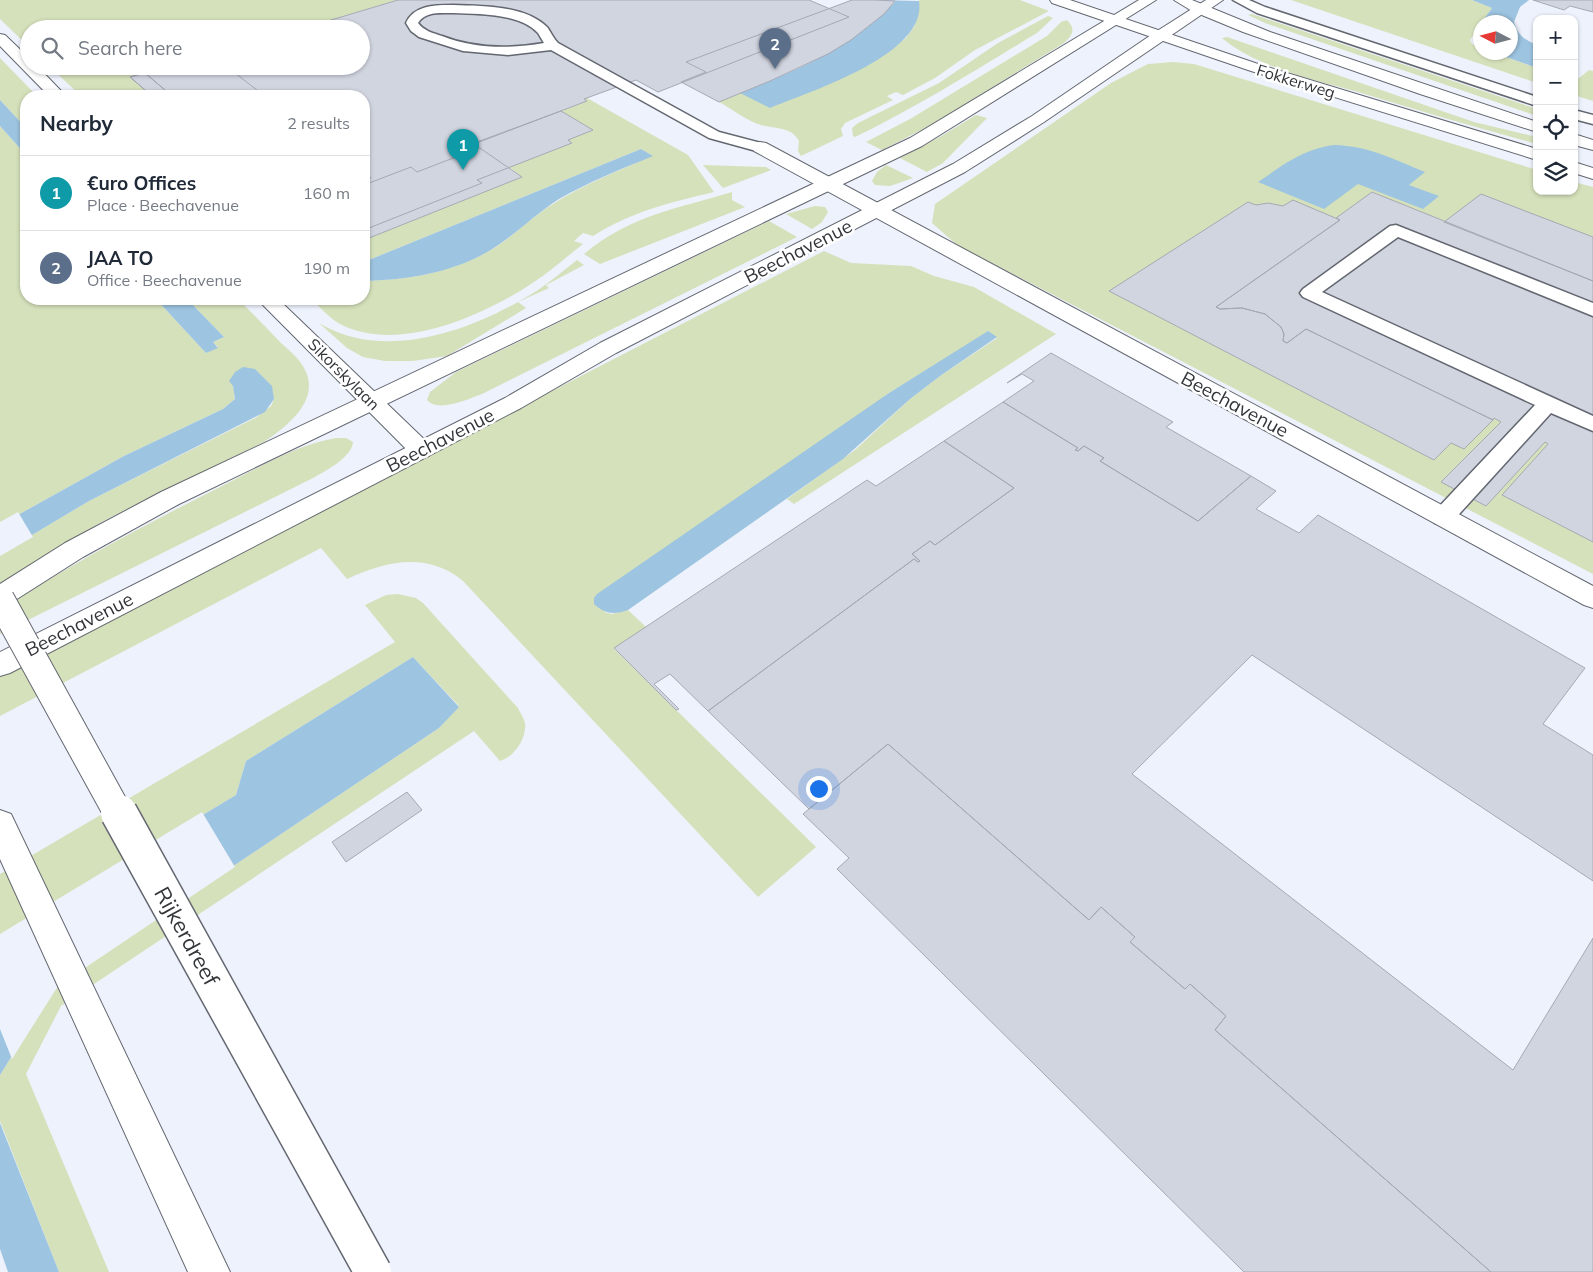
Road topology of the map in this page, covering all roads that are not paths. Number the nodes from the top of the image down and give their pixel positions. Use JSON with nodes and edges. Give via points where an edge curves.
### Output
{"nodes":[{"id":1,"x":415,"y":0,"type":"edge"},
{"id":2,"x":1057,"y":0,"type":"edge"},
{"id":3,"x":1149,"y":0,"type":"edge"},
{"id":4,"x":1181,"y":0,"type":"edge"},
{"id":5,"x":1216,"y":0,"type":"edge"},
{"id":6,"x":1239,"y":0,"type":"edge"},
{"id":7,"x":1201,"y":10,"type":"junction"},
{"id":8,"x":423,"y":12,"type":"junction"},
{"id":9,"x":1114,"y":20,"type":"junction"},
{"id":10,"x":1159,"y":36,"type":"junction"},
{"id":11,"x":0,"y":38,"type":"edge"},
{"id":12,"x":553,"y":46,"type":"junction"},
{"id":13,"x":20,"y":58,"type":"edge"},
{"id":14,"x":37,"y":75,"type":"edge"},
{"id":15,"x":52,"y":90,"type":"edge"},
{"id":16,"x":1533,"y":101,"type":"edge"},
{"id":17,"x":1578,"y":115,"type":"edge"},
{"id":18,"x":1593,"y":120,"type":"edge"},
{"id":19,"x":1533,"y":126,"type":"edge"},
{"id":20,"x":1578,"y":140,"type":"edge"},
{"id":21,"x":1593,"y":145,"type":"edge"},
{"id":22,"x":760,"y":147,"type":"joint"},
{"id":23,"x":1533,"y":154,"type":"edge"},
{"id":24,"x":1578,"y":168,"type":"edge"},
{"id":25,"x":1593,"y":174,"type":"edge"},
{"id":26,"x":829,"y":184,"type":"junction"},
{"id":27,"x":877,"y":211,"type":"junction"},
{"id":28,"x":273,"y":305,"type":"edge"},
{"id":29,"x":1593,"y":310,"type":"edge"},
{"id":30,"x":371,"y":402,"type":"junction"},
{"id":31,"x":1548,"y":404,"type":"junction"},
{"id":32,"x":1593,"y":424,"type":"edge"},
{"id":33,"x":421,"y":450,"type":"junction"},
{"id":34,"x":1443,"y":517,"type":"junction"},
{"id":35,"x":0,"y":598,"type":"edge"},
{"id":36,"x":1593,"y":598,"type":"edge"},
{"id":37,"x":0,"y":664,"type":"edge"},
{"id":38,"x":0,"y":824,"type":"edge"},
{"id":39,"x":210,"y":1272,"type":"edge"},
{"id":40,"x":373,"y":1272,"type":"edge"}],
"edges":[{"from":1,"to":8,"type":"lane"},
{"from":2,"to":9,"type":"main road","name":"Fokkerweg"},
{"from":3,"to":9,"type":"main road"},
{"from":4,"to":7,"type":"main road","name":"Fokkerweg"},
{"from":5,"to":7,"type":"main road","name":"Beechavenue"},
{"from":6,"to":16,"type":"lane"},
{"from":7,"to":10,"type":"main road","name":"Beechavenue"},
{"from":7,"to":19,"type":"main road","name":"Fokkerweg","via":[[1249,30]]},
{"from":8,"to":12,"type":"lane","via":[[466,10],[517,17],[542,29]]},
{"from":8,"to":12,"type":"lane","via":[[412,21],[416,29],[460,47],[512,52]]},
{"from":9,"to":10,"type":"main road","name":"Fokkerweg"},
{"from":9,"to":26,"type":"main road","via":[[932,134]]},
{"from":10,"to":23,"type":"main road","name":"Fokkerweg"},
{"from":10,"to":27,"type":"main road","name":"Beechavenue","via":[[973,160]]},
{"from":11,"to":13,"type":"main road"},
{"from":12,"to":22,"type":"lane","via":[[714,135]]},
{"from":14,"to":15,"type":"main road"},
{"from":17,"to":18,"type":"lane"},
{"from":20,"to":21,"type":"main road"},
{"from":22,"to":26,"type":"main road","name":"Beechavenue"},
{"from":24,"to":25,"type":"main road"},
{"from":26,"to":27,"type":"main road","name":"Beechavenue"},
{"from":26,"to":30,"type":"main road"},
{"from":27,"to":33,"type":"main road","name":"Beechavenue","via":[[608,348],[513,403]]},
{"from":27,"to":34,"type":"main road","name":"Beechavenue"},
{"from":28,"to":30,"type":"main road","name":"Sikorskylaan"},
{"from":29,"to":31,"type":"lane","via":[[1396,230],[1310,293]]},
{"from":30,"to":33,"type":"main road","name":"Sikorskylaan"},
{"from":30,"to":35,"type":"main road","via":[[148,509],[74,550]]},
{"from":31,"to":32,"type":"lane"},
{"from":31,"to":34,"type":"lane"},
{"from":33,"to":37,"type":"main road","name":"Beechavenue"},
{"from":34,"to":36,"type":"main road","name":"Beechavenue"},
{"from":35,"to":40,"type":"main road","name":"Rijkerdreef","bridge":true},
{"from":38,"to":39,"type":"main road"}]}
